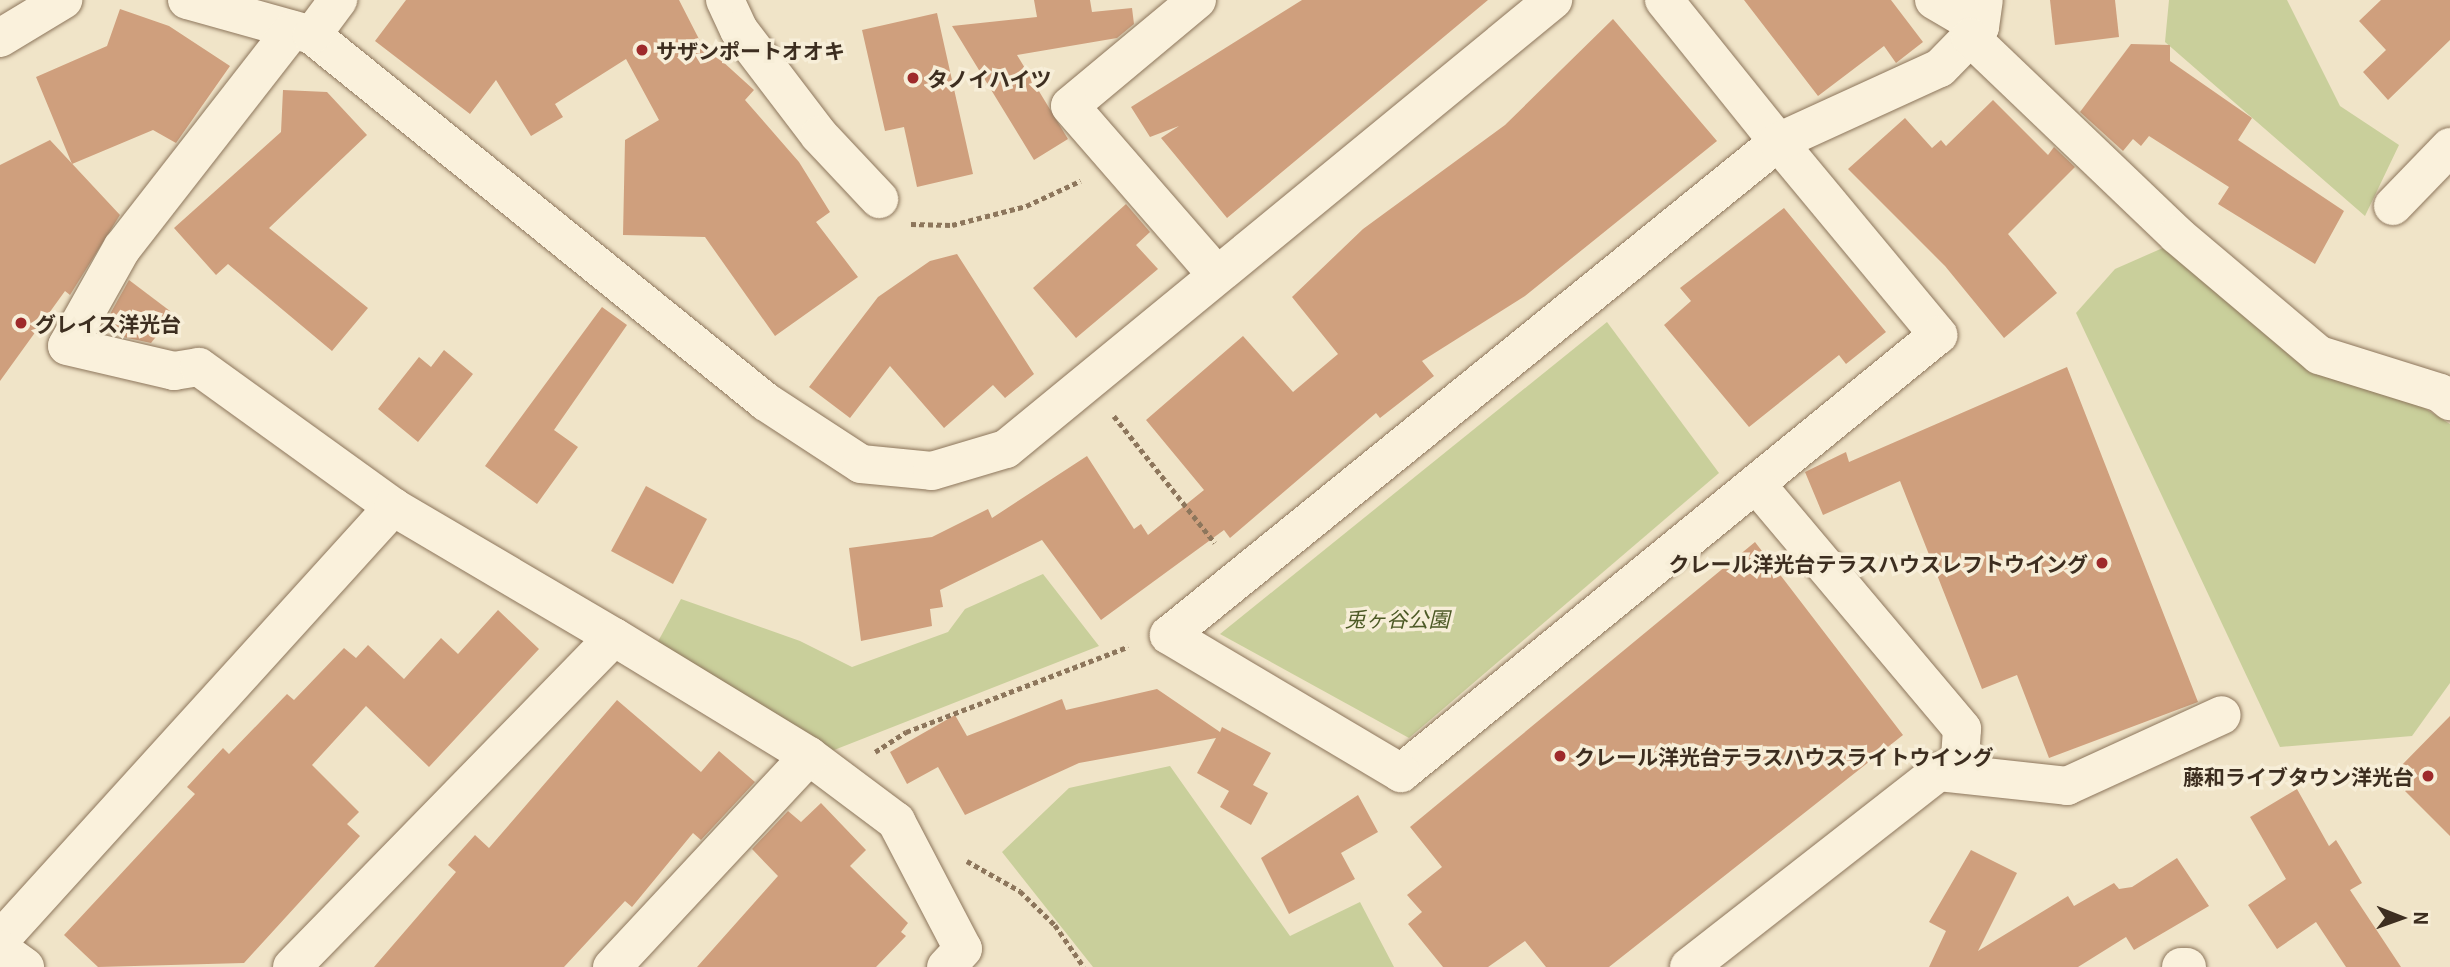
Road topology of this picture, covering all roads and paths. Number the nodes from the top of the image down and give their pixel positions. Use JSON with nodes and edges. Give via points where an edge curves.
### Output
{"nodes":[{"id":1,"x":63,"y":0,"type":"edge"},
{"id":2,"x":187,"y":0,"type":"edge"},
{"id":3,"x":338,"y":0,"type":"edge"},
{"id":4,"x":725,"y":0,"type":"edge"},
{"id":5,"x":1197,"y":0,"type":"edge"},
{"id":6,"x":1553,"y":0,"type":"edge"},
{"id":7,"x":1664,"y":0,"type":"edge"},
{"id":8,"x":1934,"y":0,"type":"edge"},
{"id":9,"x":1978,"y":21,"type":"edge"},
{"id":10,"x":302,"y":32,"type":"junction"},
{"id":11,"x":0,"y":38,"type":"edge"},
{"id":12,"x":1778,"y":142,"type":"junction"},
{"id":13,"x":2450,"y":147,"type":"edge"},
{"id":14,"x":1122,"y":162,"type":"junction"},
{"id":15,"x":879,"y":199,"type":"joint"},
{"id":16,"x":2393,"y":206,"type":"dead end"},
{"id":17,"x":1216,"y":274,"type":"junction"},
{"id":18,"x":1085,"y":379,"type":"junction"},
{"id":19,"x":2450,"y":401,"type":"edge"},
{"id":20,"x":1756,"y":484,"type":"junction"},
{"id":21,"x":393,"y":507,"type":"junction"},
{"id":22,"x":1239,"y":573,"type":"junction"},
{"id":23,"x":1169,"y":635,"type":"junction"},
{"id":24,"x":614,"y":637,"type":"junction"},
{"id":25,"x":2222,"y":715,"type":"dead end"},
{"id":26,"x":824,"y":766,"type":"junction"},
{"id":27,"x":1959,"y":773,"type":"junction"},
{"id":28,"x":953,"y":853,"type":"dead end"},
{"id":29,"x":0,"y":940,"type":"edge"},
{"id":30,"x":0,"y":949,"type":"edge"},
{"id":31,"x":25,"y":967,"type":"edge"},
{"id":32,"x":292,"y":967,"type":"edge"},
{"id":33,"x":612,"y":967,"type":"edge"},
{"id":34,"x":946,"y":967,"type":"edge"},
{"id":35,"x":1084,"y":967,"type":"edge"},
{"id":36,"x":1689,"y":967,"type":"edge"},
{"id":37,"x":2181,"y":967,"type":"edge"},
{"id":38,"x":2187,"y":967,"type":"edge"}],
"edges":[{"from":1,"to":11,"type":"street"},
{"from":2,"to":10,"type":"street"},
{"from":3,"to":10,"type":"street"},
{"from":4,"to":15,"type":"street","via":[[739,30],[819,135]]},
{"from":5,"to":14,"type":"street","via":[[1070,106]]},
{"from":6,"to":17,"type":"street"},
{"from":7,"to":12,"type":"street"},
{"from":8,"to":9,"type":"street"},
{"from":9,"to":12,"type":"street","via":[[1940,68]]},
{"from":9,"to":19,"type":"street","via":[[2177,235],[2319,355],[2440,393]]},
{"from":10,"to":18,"type":"street","via":[[766,402],[861,464],[932,471],[1006,449]]},
{"from":10,"to":21,"type":"street","via":[[122,248],[67,346],[174,371],[199,367]]},
{"from":12,"to":20,"type":"street","via":[[1938,335]]},
{"from":12,"to":22,"type":"street"},
{"from":13,"to":16,"type":"street"},
{"from":14,"to":15,"type":"path","via":[[1027,206],[952,225],[905,223]]},
{"from":14,"to":17,"type":"street"},
{"from":17,"to":18,"type":"street"},
{"from":18,"to":22,"type":"path"},
{"from":20,"to":23,"type":"street","via":[[1401,773]]},
{"from":20,"to":27,"type":"street","via":[[1962,729]]},
{"from":21,"to":24,"type":"street"},
{"from":21,"to":29,"type":"street"},
{"from":22,"to":23,"type":"street"},
{"from":23,"to":26,"type":"path"},
{"from":24,"to":26,"type":"street"},
{"from":24,"to":32,"type":"street"},
{"from":25,"to":27,"type":"street","via":[[2067,786]]},
{"from":26,"to":33,"type":"street"},
{"from":26,"to":34,"type":"street","via":[[896,821],[963,949]]},
{"from":27,"to":36,"type":"street","via":[[1940,772]]},
{"from":28,"to":35,"type":"path","via":[[1020,891],[1055,925]]},
{"from":30,"to":31,"type":"street"},
{"from":37,"to":38,"type":"street"}]}
